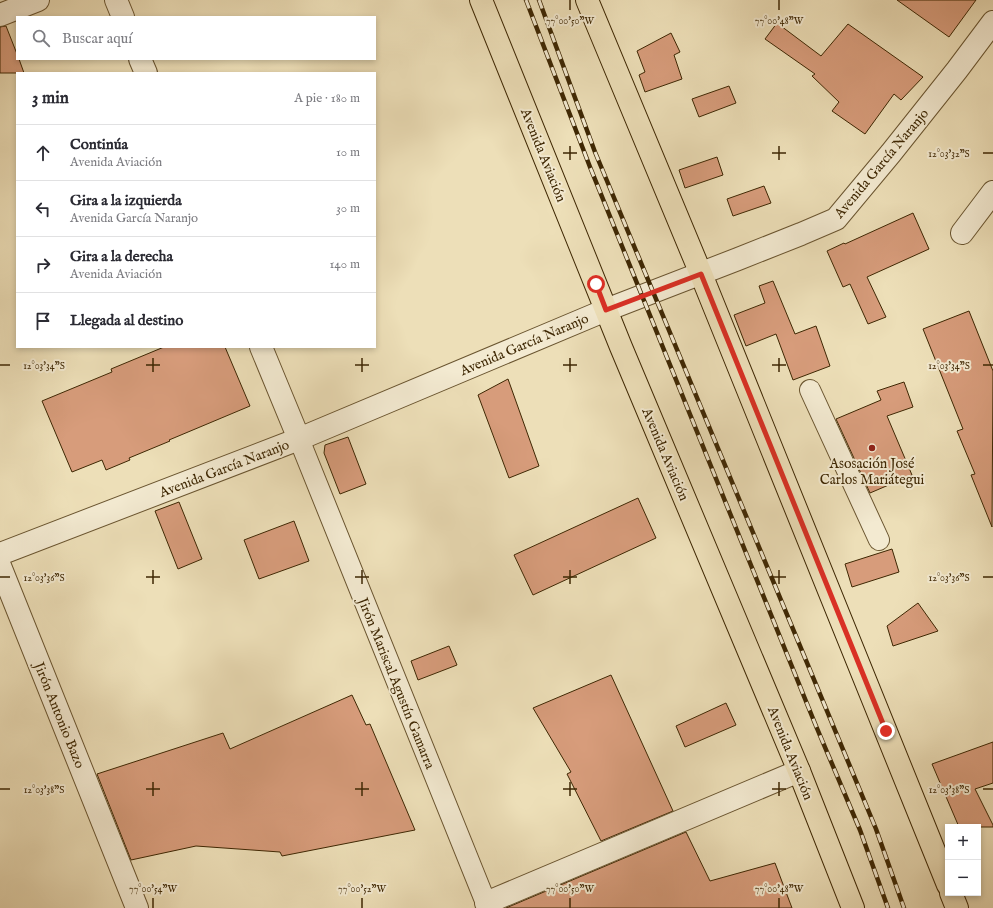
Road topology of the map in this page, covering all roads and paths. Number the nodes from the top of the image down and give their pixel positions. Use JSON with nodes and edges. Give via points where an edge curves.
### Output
{"nodes":[{"id":1,"x":38,"y":0,"type":"edge"},
{"id":2,"x":116,"y":0,"type":"edge"},
{"id":3,"x":481,"y":0,"type":"edge"},
{"id":4,"x":587,"y":0,"type":"edge"},
{"id":5,"x":0,"y":14,"type":"edge"},
{"id":6,"x":123,"y":16,"type":"edge"},
{"id":7,"x":993,"y":22,"type":"edge"},
{"id":8,"x":140,"y":60,"type":"edge"},
{"id":9,"x":146,"y":72,"type":"edge"},
{"id":10,"x":993,"y":192,"type":"edge"},
{"id":11,"x":962,"y":233,"type":"dead end"},
{"id":12,"x":701,"y":274,"type":"junction"},
{"id":13,"x":606,"y":310,"type":"junction"},
{"id":14,"x":261,"y":348,"type":"edge"},
{"id":15,"x":810,"y":390,"type":"dead end"},
{"id":16,"x":299,"y":439,"type":"junction"},
{"id":17,"x":879,"y":540,"type":"dead end"},
{"id":18,"x":0,"y":554,"type":"edge"},
{"id":19,"x":0,"y":566,"type":"edge"},
{"id":20,"x":799,"y":771,"type":"junction"},
{"id":21,"x":945,"y":878,"type":"edge"},
{"id":22,"x":952,"y":896,"type":"edge"},
{"id":23,"x":487,"y":905,"type":"edge"},
{"id":24,"x":137,"y":908,"type":"edge"},
{"id":25,"x":853,"y":908,"type":"edge"},
{"id":26,"x":958,"y":908,"type":"edge"}],
"edges":[{"from":1,"to":5,"type":"street"},
{"from":2,"to":6,"type":"street"},
{"from":3,"to":13,"type":"main road","name":"Avenida Aviación"},
{"from":4,"to":12,"type":"main road"},
{"from":7,"to":12,"type":"street","name":"Avenida García Naranjo","via":[[836,219]]},
{"from":8,"to":9,"type":"street"},
{"from":10,"to":11,"type":"street"},
{"from":12,"to":13,"type":"street","name":"Avenida García Naranjo"},
{"from":12,"to":21,"type":"main road"},
{"from":13,"to":16,"type":"street","name":"Avenida García Naranjo"},
{"from":13,"to":20,"type":"main road","name":"Avenida Aviación"},
{"from":14,"to":16,"type":"street","name":"Jirón Mariscal Agustín Gamarra"},
{"from":15,"to":17,"type":"street"},
{"from":16,"to":18,"type":"street","name":"Avenida García Naranjo"},
{"from":16,"to":23,"type":"street","name":"Jirón Mariscal Agustín Gamarra"},
{"from":19,"to":24,"type":"street","name":"Jirón Antonio Bazo"},
{"from":20,"to":23,"type":"street"},
{"from":20,"to":25,"type":"main road","name":"Avenida Aviación"},
{"from":22,"to":26,"type":"main road"}]}
